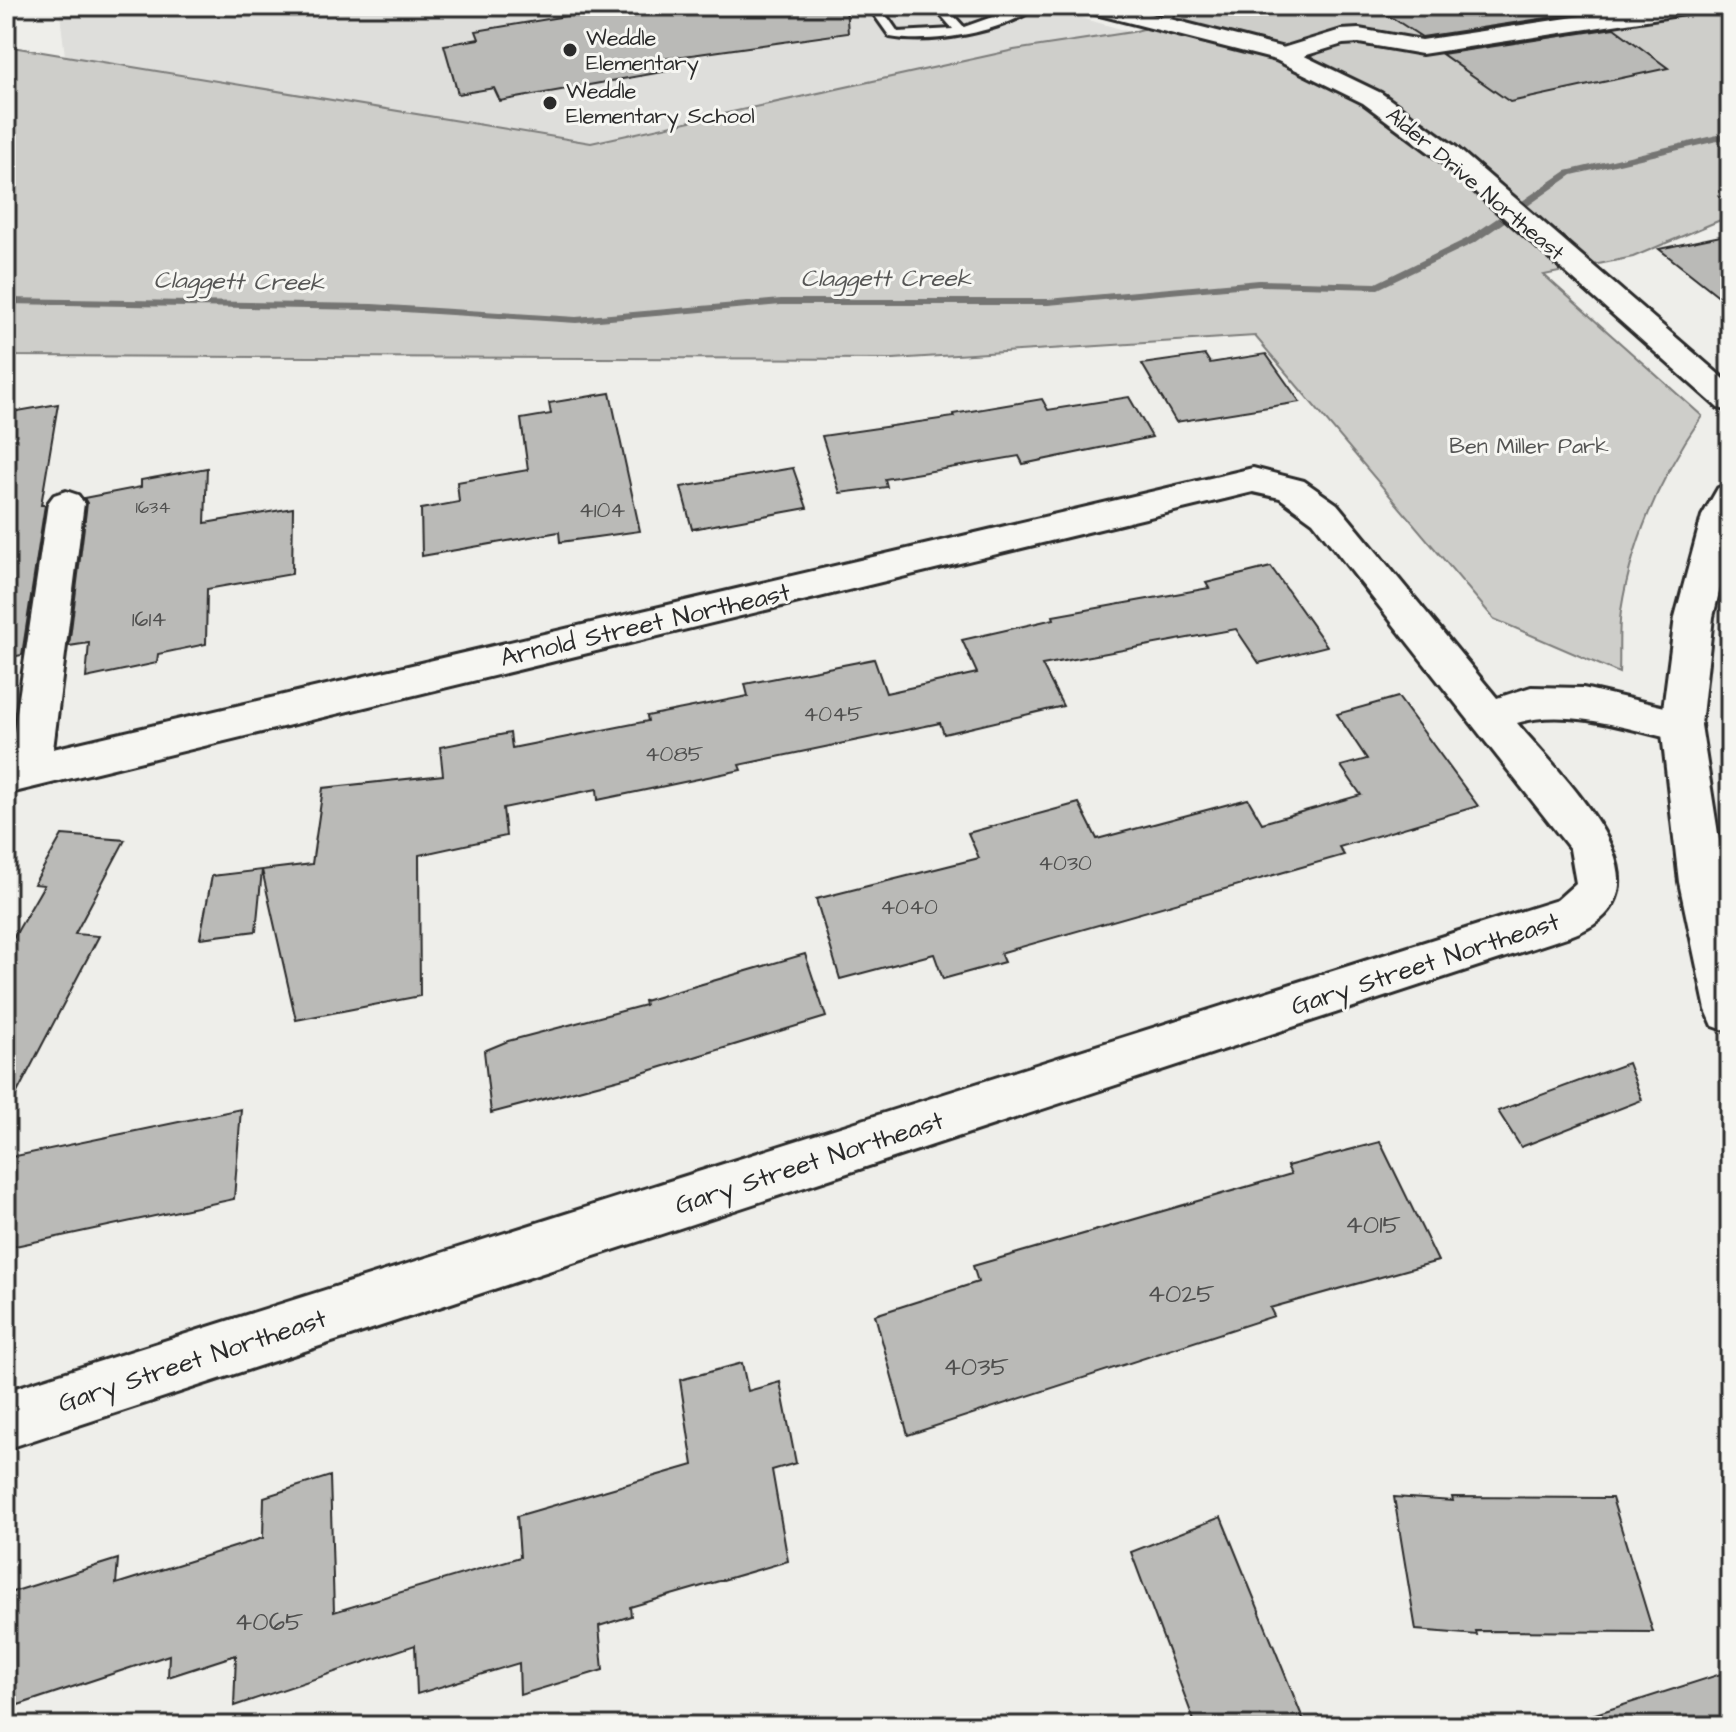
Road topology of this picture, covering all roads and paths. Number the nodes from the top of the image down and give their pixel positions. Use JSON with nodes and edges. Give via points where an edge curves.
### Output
{"nodes":[{"id":1,"x":874,"y":6,"type":"edge"},
{"id":2,"x":939,"y":6,"type":"edge"},
{"id":3,"x":1032,"y":6,"type":"edge"},
{"id":4,"x":1092,"y":6,"type":"edge"},
{"id":5,"x":1692,"y":6,"type":"edge"},
{"id":6,"x":1167,"y":14,"type":"edge"},
{"id":7,"x":962,"y":32,"type":"junction"},
{"id":8,"x":1284,"y":55,"type":"junction"},
{"id":9,"x":1730,"y":401,"type":"edge"},
{"id":10,"x":1730,"y":496,"type":"edge"},
{"id":11,"x":66,"y":503,"type":"dead end"},
{"id":12,"x":1486,"y":717,"type":"junction"},
{"id":13,"x":1681,"y":725,"type":"junction"},
{"id":14,"x":17,"y":774,"type":"edge"},
{"id":15,"x":1730,"y":1010,"type":"edge"},
{"id":16,"x":6,"y":1420,"type":"edge"}],
"edges":[{"from":1,"to":7,"type":"lane","via":[[894,35],[925,38]]},
{"from":2,"to":7,"type":"lane"},
{"from":3,"to":7,"type":"lane"},
{"from":4,"to":6,"type":"street","name":"Alder Drive Northeast"},
{"from":5,"to":8,"type":"street","via":[[1422,47],[1341,37]]},
{"from":6,"to":8,"type":"street","name":"Alder Drive Northeast"},
{"from":8,"to":9,"type":"street","name":"Alder Drive Northeast","via":[[1372,98],[1447,153]]},
{"from":10,"to":13,"type":"street","via":[[1694,617]]},
{"from":11,"to":14,"type":"street"},
{"from":12,"to":13,"type":"street","via":[[1531,703],[1583,704]]},
{"from":12,"to":14,"type":"street","name":"Arnold Street Northeast","via":[[1325,513],[1306,495],[1253,480]]},
{"from":12,"to":16,"type":"street","name":"Gary Street Northeast","via":[[1586,838],[1599,862],[1600,887],[1585,908],[1570,916]]},
{"from":13,"to":15,"type":"street","via":[[1701,882]]}]}
